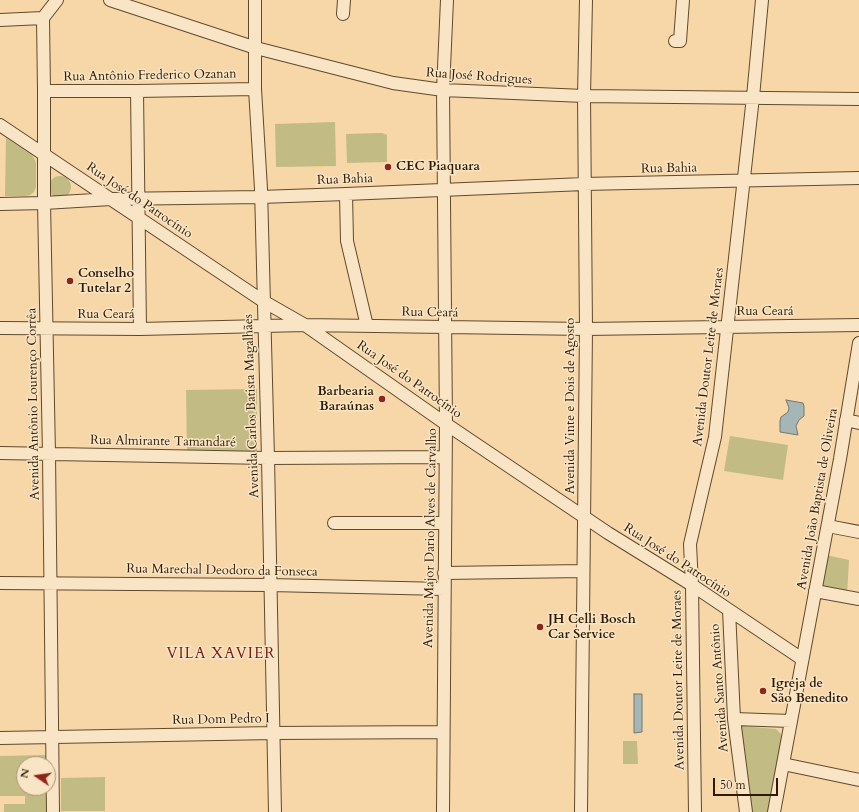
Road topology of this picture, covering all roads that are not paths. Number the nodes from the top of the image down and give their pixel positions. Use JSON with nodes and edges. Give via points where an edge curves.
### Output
{"nodes":[{"id":1,"x":57,"y":0,"type":"edge"},
{"id":2,"x":110,"y":0,"type":"edge"},
{"id":3,"x":255,"y":0,"type":"edge"},
{"id":4,"x":344,"y":0,"type":"edge"},
{"id":5,"x":447,"y":0,"type":"edge"},
{"id":6,"x":586,"y":0,"type":"edge"},
{"id":7,"x":684,"y":0,"type":"edge"},
{"id":8,"x":762,"y":0,"type":"edge"},
{"id":9,"x":343,"y":14,"type":"dead end"},
{"id":10,"x":43,"y":18,"type":"junction"},
{"id":11,"x":0,"y":20,"type":"edge"},
{"id":12,"x":675,"y":41,"type":"dead end"},
{"id":13,"x":256,"y":48,"type":"junction"},
{"id":14,"x":255,"y":88,"type":"junction"},
{"id":15,"x":443,"y":90,"type":"junction"},
{"id":16,"x":44,"y":91,"type":"junction"},
{"id":17,"x":137,"y":91,"type":"junction"},
{"id":18,"x":584,"y":96,"type":"junction"},
{"id":19,"x":753,"y":97,"type":"junction"},
{"id":20,"x":859,"y":99,"type":"edge"},
{"id":21,"x":0,"y":124,"type":"edge"},
{"id":22,"x":43,"y":154,"type":"junction"},
{"id":23,"x":859,"y":178,"type":"edge"},
{"id":24,"x":743,"y":181,"type":"junction"},
{"id":25,"x":584,"y":184,"type":"junction"},
{"id":26,"x":444,"y":189,"type":"junction"},
{"id":27,"x":346,"y":194,"type":"junction"},
{"id":28,"x":260,"y":197,"type":"junction"},
{"id":29,"x":111,"y":199,"type":"junction"},
{"id":30,"x":138,"y":199,"type":"junction"},
{"id":31,"x":44,"y":203,"type":"junction"},
{"id":32,"x":0,"y":204,"type":"edge"},
{"id":33,"x":139,"y":218,"type":"junction"},
{"id":34,"x":263,"y":301,"type":"junction"},
{"id":35,"x":264,"y":325,"type":"junction"},
{"id":36,"x":306,"y":325,"type":"junction"},
{"id":37,"x":859,"y":325,"type":"edge"},
{"id":38,"x":367,"y":326,"type":"junction"},
{"id":39,"x":728,"y":326,"type":"junction"},
{"id":40,"x":445,"y":327,"type":"junction"},
{"id":41,"x":0,"y":328,"type":"edge"},
{"id":42,"x":47,"y":329,"type":"junction"},
{"id":43,"x":140,"y":329,"type":"junction"},
{"id":44,"x":586,"y":329,"type":"junction"},
{"id":45,"x":859,"y":343,"type":"edge"},
{"id":46,"x":846,"y":420,"type":"junction"},
{"id":47,"x":859,"y":423,"type":"edge"},
{"id":48,"x":446,"y":424,"type":"junction"},
{"id":49,"x":0,"y":453,"type":"edge"},
{"id":50,"x":49,"y":454,"type":"junction"},
{"id":51,"x":445,"y":457,"type":"junction"},
{"id":52,"x":268,"y":458,"type":"junction"},
{"id":53,"x":584,"y":517,"type":"junction"},
{"id":54,"x":334,"y":523,"type":"dead end"},
{"id":55,"x":445,"y":523,"type":"junction"},
{"id":56,"x":828,"y":526,"type":"junction"},
{"id":57,"x":859,"y":532,"type":"edge"},
{"id":58,"x":582,"y":571,"type":"junction"},
{"id":59,"x":444,"y":573,"type":"junction"},
{"id":60,"x":0,"y":583,"type":"edge"},
{"id":61,"x":51,"y":583,"type":"junction"},
{"id":62,"x":270,"y":585,"type":"junction"},
{"id":63,"x":692,"y":585,"type":"junction"},
{"id":64,"x":444,"y":589,"type":"junction"},
{"id":65,"x":815,"y":591,"type":"junction"},
{"id":66,"x":859,"y":599,"type":"edge"},
{"id":67,"x":729,"y":610,"type":"junction"},
{"id":68,"x":802,"y":659,"type":"junction"},
{"id":69,"x":734,"y":719,"type":"junction"},
{"id":70,"x":791,"y":721,"type":"junction"},
{"id":71,"x":442,"y":732,"type":"junction"},
{"id":72,"x":273,"y":733,"type":"junction"},
{"id":73,"x":53,"y":737,"type":"junction"},
{"id":74,"x":0,"y":738,"type":"edge"},
{"id":75,"x":783,"y":764,"type":"junction"},
{"id":76,"x":859,"y":780,"type":"edge"},
{"id":77,"x":53,"y":812,"type":"edge"},
{"id":78,"x":274,"y":812,"type":"edge"},
{"id":79,"x":443,"y":812,"type":"edge"},
{"id":80,"x":581,"y":812,"type":"edge"},
{"id":81,"x":695,"y":812,"type":"edge"},
{"id":82,"x":746,"y":812,"type":"edge"},
{"id":83,"x":774,"y":812,"type":"edge"}],
"edges":[{"from":1,"to":10,"type":"street"},
{"from":2,"to":13,"type":"street","name":"Rua José Rodrigues"},
{"from":3,"to":13,"type":"street","name":"Avenida Carlos Batista Magalhães"},
{"from":4,"to":9,"type":"street"},
{"from":5,"to":15,"type":"street","name":"Avenida Major Dario Alves de Carvalho"},
{"from":6,"to":18,"type":"street","name":"Avenida Vinte e Dois de Agosto"},
{"from":7,"to":12,"type":"street","via":[[680,41]]},
{"from":8,"to":19,"type":"street","name":"Avenida Doutor Leite de Moraes"},
{"from":10,"to":11,"type":"street"},
{"from":10,"to":16,"type":"street","name":"Avenida Antônio Lourenço Corrêa"},
{"from":13,"to":14,"type":"street","name":"Avenida Carlos Batista Magalhães"},
{"from":13,"to":15,"type":"street","name":"Rua José Rodrigues","via":[[393,83]]},
{"from":14,"to":17,"type":"street","name":"Rua Antônio Frederico Ozanan"},
{"from":14,"to":28,"type":"street","name":"Avenida Carlos Batista Magalhães"},
{"from":15,"to":18,"type":"street","name":"Rua José Rodrigues"},
{"from":15,"to":26,"type":"street","name":"Avenida Major Dario Alves de Carvalho"},
{"from":16,"to":17,"type":"street","name":"Rua Antônio Frederico Ozanan"},
{"from":16,"to":22,"type":"street","name":"Avenida Antônio Lourenço Corrêa"},
{"from":17,"to":30,"type":"street"},
{"from":18,"to":19,"type":"street","name":"Rua José Rodrigues"},
{"from":18,"to":25,"type":"street","name":"Avenida Vinte e Dois de Agosto"},
{"from":19,"to":20,"type":"street","name":"Rua José Rodrigues"},
{"from":19,"to":24,"type":"street","name":"Avenida Doutor Leite de Moraes"},
{"from":21,"to":22,"type":"street","name":"Rua José do Patrocínio"},
{"from":22,"to":29,"type":"street","name":"Rua José do Patrocínio"},
{"from":22,"to":31,"type":"street","name":"Avenida Antônio Lourenço Corrêa"},
{"from":23,"to":24,"type":"street","name":"Rua Bahia"},
{"from":24,"to":25,"type":"street","name":"Rua Bahia"},
{"from":24,"to":39,"type":"street","name":"Avenida Doutor Leite de Moraes"},
{"from":25,"to":26,"type":"street","name":"Rua Bahia"},
{"from":25,"to":44,"type":"street","name":"Avenida Vinte e Dois de Agosto"},
{"from":26,"to":27,"type":"street","name":"Rua Bahia"},
{"from":26,"to":40,"type":"street","name":"Avenida Major Dario Alves de Carvalho"},
{"from":27,"to":28,"type":"street","name":"Rua Bahia"},
{"from":27,"to":38,"type":"street","via":[[347,241]]},
{"from":28,"to":30,"type":"street","name":"Rua Bahia"},
{"from":28,"to":34,"type":"street","name":"Avenida Carlos Batista Magalhães"},
{"from":29,"to":30,"type":"street","name":"Rua Bahia"},
{"from":29,"to":31,"type":"street","name":"Rua Bahia"},
{"from":29,"to":33,"type":"street","name":"Rua José do Patrocínio"},
{"from":30,"to":33,"type":"street"},
{"from":31,"to":32,"type":"street","name":"Rua Bahia"},
{"from":31,"to":42,"type":"street","name":"Avenida Antônio Lourenço Corrêa"},
{"from":33,"to":34,"type":"street","name":"Rua José do Patrocínio"},
{"from":33,"to":43,"type":"street"},
{"from":34,"to":35,"type":"street","name":"Avenida Carlos Batista Magalhães"},
{"from":34,"to":36,"type":"street","name":"Rua José do Patrocínio"},
{"from":35,"to":36,"type":"street","name":"Rua Ceará"},
{"from":35,"to":43,"type":"street","name":"Rua Ceará"},
{"from":35,"to":52,"type":"street","name":"Avenida Carlos Batista Magalhães"},
{"from":36,"to":38,"type":"street","name":"Rua Ceará"},
{"from":36,"to":48,"type":"street","name":"Rua José do Patrocínio"},
{"from":37,"to":39,"type":"street","name":"Rua Ceará"},
{"from":38,"to":40,"type":"street","name":"Rua Ceará"},
{"from":39,"to":44,"type":"street","name":"Rua Ceará"},
{"from":39,"to":63,"type":"street","name":"Avenida Doutor Leite de Moraes","via":[[715,437],[690,544]]},
{"from":40,"to":44,"type":"street","name":"Rua Ceará"},
{"from":40,"to":48,"type":"street","name":"Avenida Major Dario Alves de Carvalho"},
{"from":41,"to":42,"type":"street","name":"Rua Ceará"},
{"from":42,"to":43,"type":"street","name":"Rua Ceará"},
{"from":42,"to":50,"type":"street","name":"Avenida Antônio Lourenço Corrêa"},
{"from":44,"to":53,"type":"street","name":"Avenida Vinte e Dois de Agosto"},
{"from":45,"to":46,"type":"street","name":"Avenida João Baptista de Oliveira"},
{"from":46,"to":47,"type":"street"},
{"from":46,"to":56,"type":"street","name":"Avenida João Baptista de Oliveira"},
{"from":48,"to":51,"type":"street","name":"Avenida Major Dario Alves de Carvalho"},
{"from":48,"to":53,"type":"street","name":"Rua José do Patrocínio"},
{"from":49,"to":50,"type":"street","name":"Rua Almirante Tamandaré"},
{"from":50,"to":52,"type":"street","name":"Rua Almirante Tamandaré"},
{"from":50,"to":61,"type":"street","name":"Avenida Antônio Lourenço Corrêa"},
{"from":51,"to":52,"type":"street","name":"Rua Almirante Tamandaré"},
{"from":51,"to":55,"type":"street","name":"Avenida Major Dario Alves de Carvalho"},
{"from":52,"to":62,"type":"street","name":"Avenida Carlos Batista Magalhães"},
{"from":53,"to":58,"type":"street","name":"Avenida Vinte e Dois de Agosto"},
{"from":53,"to":63,"type":"street","name":"Rua José do Patrocínio"},
{"from":54,"to":55,"type":"street"},
{"from":55,"to":59,"type":"street","name":"Avenida Major Dario Alves de Carvalho"},
{"from":56,"to":57,"type":"street"},
{"from":56,"to":65,"type":"street","name":"Avenida João Baptista de Oliveira"},
{"from":58,"to":59,"type":"street"},
{"from":58,"to":80,"type":"street","name":"Avenida Vinte e Dois de Agosto"},
{"from":59,"to":64,"type":"street","name":"Avenida Major Dario Alves de Carvalho"},
{"from":60,"to":61,"type":"street","name":"Rua Marechal Deodoro da Fonseca"},
{"from":61,"to":62,"type":"street","name":"Rua Marechal Deodoro da Fonseca"},
{"from":61,"to":73,"type":"street","name":"Avenida Antônio Lourenço Corrêa"},
{"from":62,"to":64,"type":"street","name":"Rua Marechal Deodoro da Fonseca"},
{"from":62,"to":72,"type":"street","name":"Avenida Carlos Batista Magalhães"},
{"from":63,"to":67,"type":"street","name":"Rua José do Patrocínio"},
{"from":63,"to":81,"type":"street","name":"Avenida Doutor Leite de Moraes"},
{"from":64,"to":71,"type":"street","name":"Avenida Major Dario Alves de Carvalho"},
{"from":65,"to":66,"type":"street"},
{"from":65,"to":68,"type":"street","name":"Avenida João Baptista de Oliveira"},
{"from":67,"to":68,"type":"street","name":"Rua José do Patrocínio"},
{"from":67,"to":69,"type":"street","name":"Avenida Santo Antônio"},
{"from":68,"to":70,"type":"street","name":"Avenida João Baptista de Oliveira"},
{"from":69,"to":70,"type":"street"},
{"from":69,"to":82,"type":"street","name":"Avenida Santo Antônio"},
{"from":70,"to":75,"type":"street","name":"Avenida João Baptista de Oliveira"},
{"from":71,"to":72,"type":"street","name":"Rua Dom Pedro I"},
{"from":71,"to":79,"type":"street","name":"Avenida Major Dario Alves de Carvalho"},
{"from":72,"to":73,"type":"street","name":"Rua Dom Pedro I"},
{"from":72,"to":78,"type":"street","name":"Avenida Carlos Batista Magalhães"},
{"from":73,"to":74,"type":"street","name":"Rua Dom Pedro I"},
{"from":73,"to":77,"type":"street","name":"Avenida Antônio Lourenço Corrêa"},
{"from":75,"to":76,"type":"street"},
{"from":75,"to":83,"type":"street","name":"Avenida João Baptista de Oliveira"}]}
